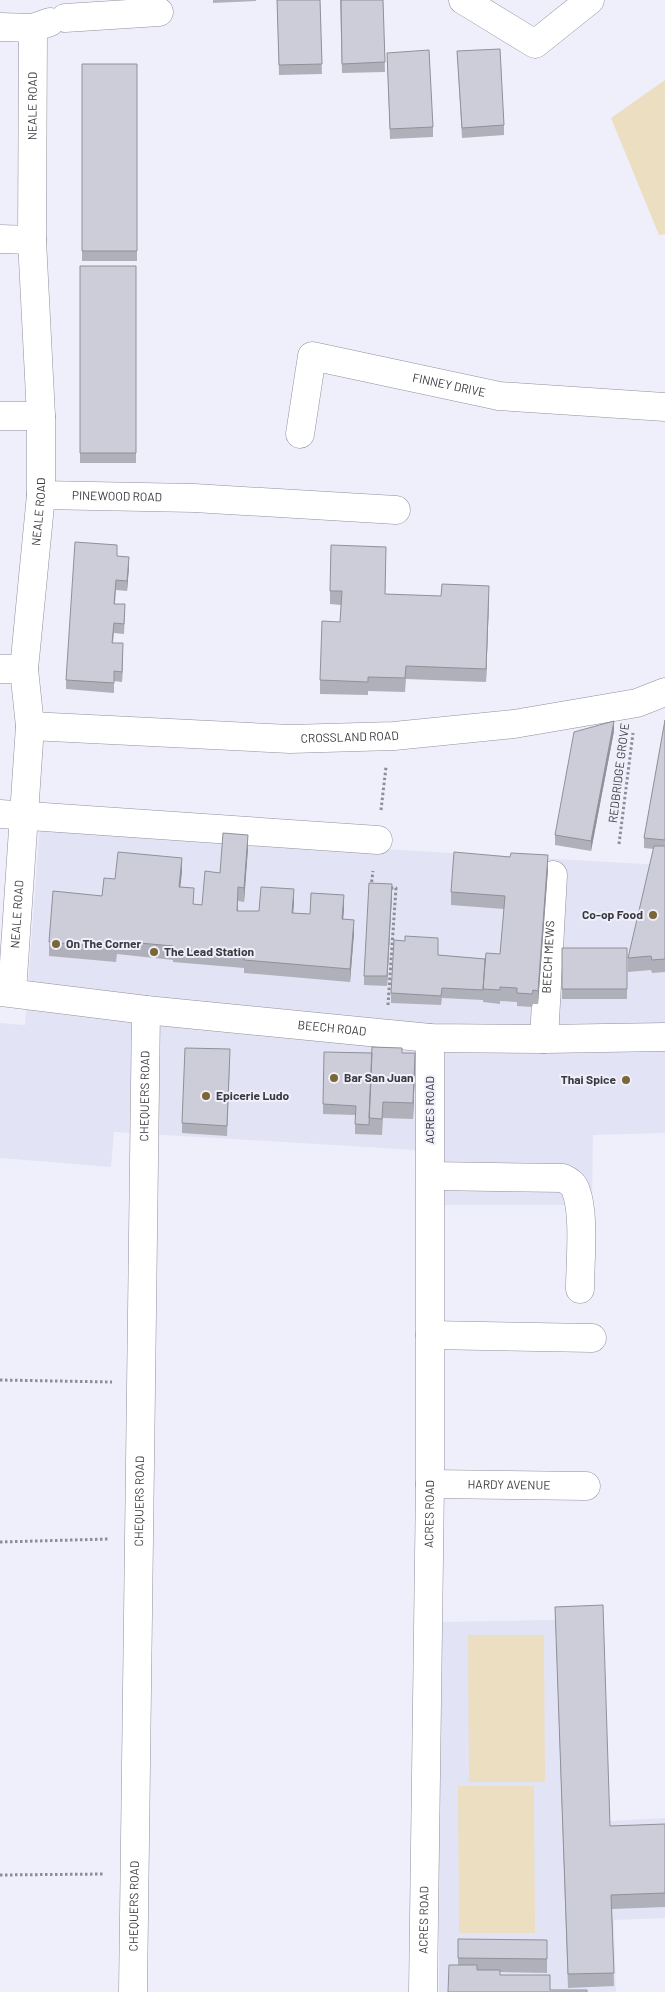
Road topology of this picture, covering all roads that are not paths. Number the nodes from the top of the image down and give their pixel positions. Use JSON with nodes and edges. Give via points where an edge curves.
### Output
{"nodes":[{"id":1,"x":463,"y":0,"type":"edge"},
{"id":2,"x":590,"y":0,"type":"edge"},
{"id":3,"x":70,"y":9,"type":"edge"},
{"id":4,"x":159,"y":12,"type":"dead end"},
{"id":5,"x":0,"y":27,"type":"edge"},
{"id":6,"x":33,"y":28,"type":"junction"},
{"id":7,"x":0,"y":239,"type":"edge"},
{"id":8,"x":32,"y":240,"type":"junction"},
{"id":9,"x":665,"y":407,"type":"edge"},
{"id":10,"x":0,"y":416,"type":"edge"},
{"id":11,"x":41,"y":416,"type":"junction"},
{"id":12,"x":300,"y":434,"type":"dead end"},
{"id":13,"x":41,"y":495,"type":"junction"},
{"id":14,"x":396,"y":510,"type":"dead end"},
{"id":15,"x":12,"y":669,"type":"edge"},
{"id":16,"x":665,"y":692,"type":"edge"},
{"id":17,"x":30,"y":726,"type":"junction"},
{"id":18,"x":12,"y":815,"type":"edge"},
{"id":19,"x":378,"y":840,"type":"road end"},
{"id":20,"x":553,"y":875,"type":"dead end"},
{"id":21,"x":6,"y":992,"type":"edge"},
{"id":22,"x":146,"y":1010,"type":"junction"},
{"id":23,"x":665,"y":1037,"type":"edge"},
{"id":24,"x":430,"y":1038,"type":"junction"},
{"id":25,"x":544,"y":1039,"type":"junction"},
{"id":26,"x":430,"y":1176,"type":"junction"},
{"id":27,"x":580,"y":1289,"type":"dead end"},
{"id":28,"x":430,"y":1335,"type":"junction"},
{"id":29,"x":592,"y":1338,"type":"dead end"},
{"id":30,"x":430,"y":1484,"type":"junction"},
{"id":31,"x":586,"y":1486,"type":"dead end"},
{"id":32,"x":133,"y":1992,"type":"edge"},
{"id":33,"x":423,"y":1992,"type":"edge"}],
"edges":[{"from":1,"to":2,"type":"street","via":[[535,44]]},
{"from":3,"to":4,"type":"street"},
{"from":3,"to":6,"type":"street"},
{"from":5,"to":6,"type":"street"},
{"from":6,"to":8,"type":"street","name":"NEALE ROAD"},
{"from":7,"to":8,"type":"street"},
{"from":8,"to":11,"type":"street","name":"NEALE ROAD"},
{"from":9,"to":12,"type":"street","name":"FINNEY DRIVE","via":[[499,396],[312,356]]},
{"from":10,"to":11,"type":"street"},
{"from":11,"to":13,"type":"street","name":"NEALE ROAD"},
{"from":13,"to":14,"type":"street","name":"PINEWOOD ROAD","via":[[194,498]]},
{"from":13,"to":15,"type":"street","name":"NEALE ROAD"},
{"from":15,"to":17,"type":"street","name":"NEALE ROAD"},
{"from":16,"to":17,"type":"street","name":"CROSSLAND ROAD","via":[[637,703],[514,724],[390,736],[290,739]]},
{"from":17,"to":18,"type":"street","name":"NEALE ROAD"},
{"from":18,"to":19,"type":"street"},
{"from":18,"to":21,"type":"street","name":"NEALE ROAD"},
{"from":20,"to":25,"type":"street","name":"BEECH MEWS"},
{"from":21,"to":22,"type":"street","name":"BEECH ROAD"},
{"from":22,"to":24,"type":"street","name":"BEECH ROAD"},
{"from":22,"to":32,"type":"street","name":"CHEQUERS ROAD"},
{"from":23,"to":25,"type":"street","name":"BEECH ROAD"},
{"from":24,"to":25,"type":"street","name":"BEECH ROAD"},
{"from":24,"to":26,"type":"street","name":"ACRES ROAD"},
{"from":26,"to":27,"type":"street","via":[[563,1178],[571,1182],[580,1207]]},
{"from":26,"to":28,"type":"street","name":"ACRES ROAD"},
{"from":28,"to":29,"type":"street"},
{"from":28,"to":30,"type":"street","name":"ACRES ROAD"},
{"from":30,"to":31,"type":"street","name":"HARDY AVENUE"},
{"from":30,"to":33,"type":"street","name":"ACRES ROAD"}]}
